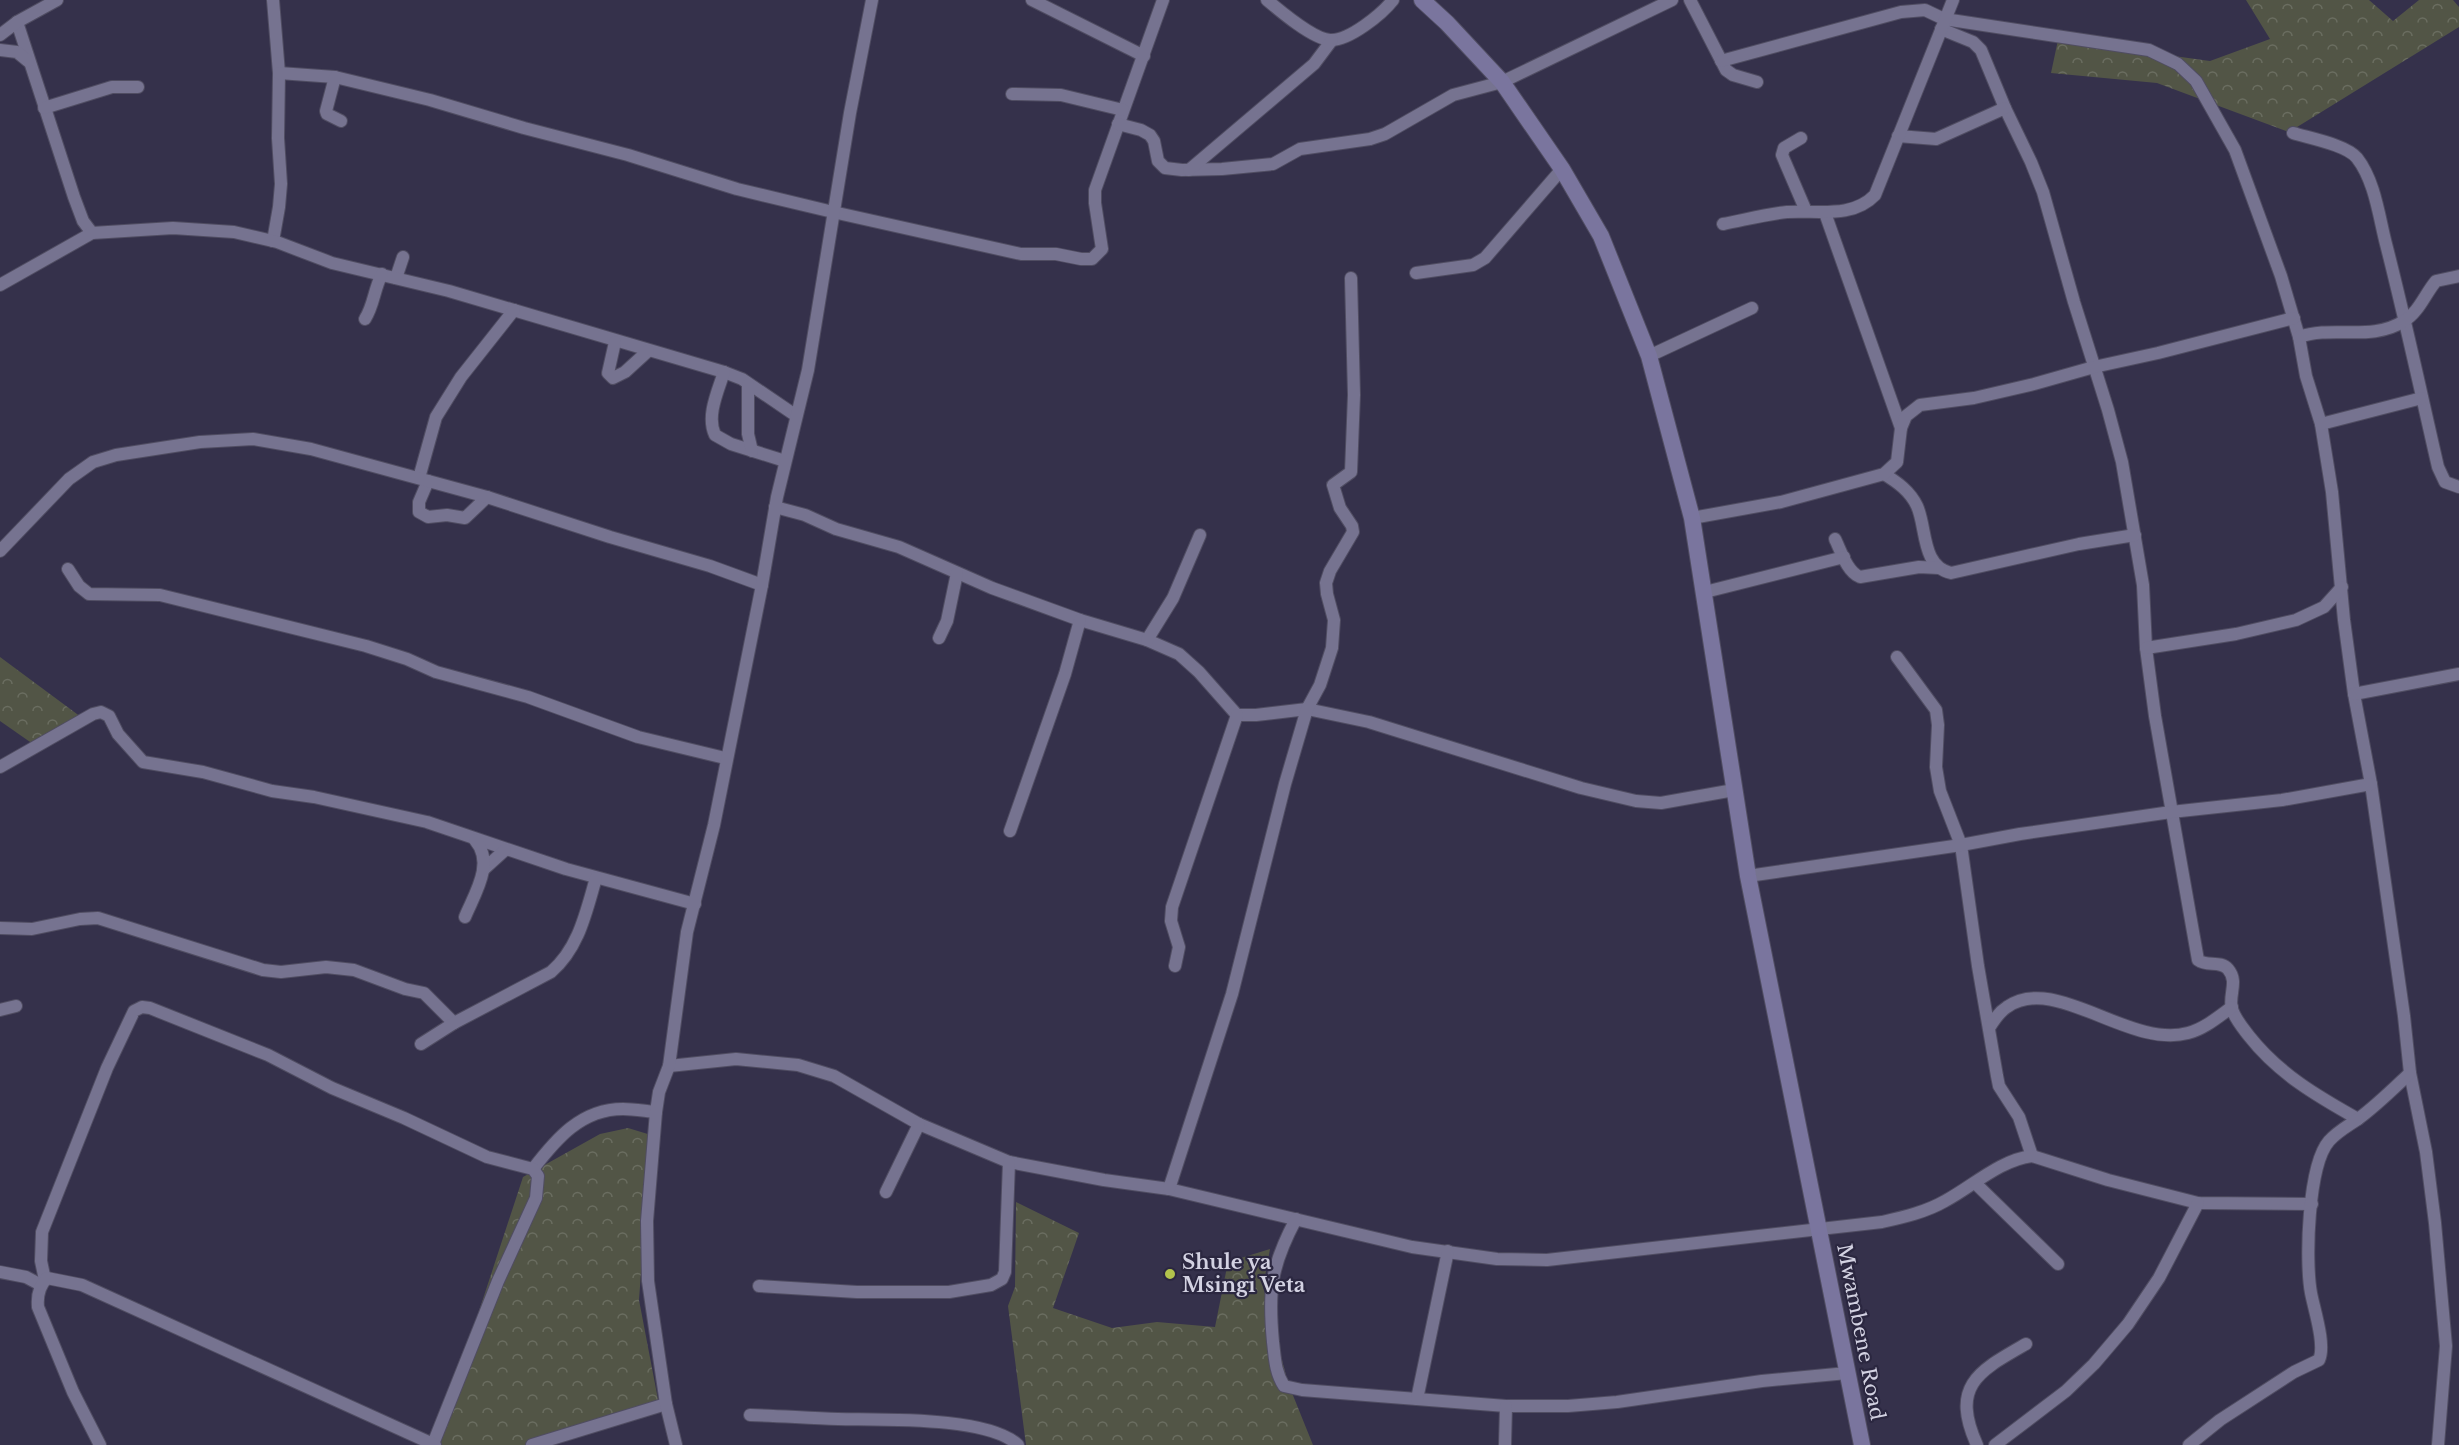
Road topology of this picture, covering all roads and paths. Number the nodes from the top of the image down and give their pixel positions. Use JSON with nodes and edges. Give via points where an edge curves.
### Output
{"nodes":[{"id":1,"x":57,"y":0,"type":"edge"},
{"id":2,"x":273,"y":0,"type":"edge"},
{"id":3,"x":1032,"y":0,"type":"edge"},
{"id":4,"x":1163,"y":0,"type":"edge"},
{"id":5,"x":1267,"y":0,"type":"edge"},
{"id":6,"x":1393,"y":0,"type":"edge"},
{"id":7,"x":1422,"y":0,"type":"edge"},
{"id":8,"x":1672,"y":0,"type":"edge"},
{"id":9,"x":1690,"y":0,"type":"edge"},
{"id":10,"x":1953,"y":0,"type":"edge"},
{"id":11,"x":868,"y":1,"type":"edge"},
{"id":12,"x":17,"y":22,"type":"junction"},
{"id":13,"x":1942,"y":24,"type":"junction"},
{"id":14,"x":0,"y":35,"type":"edge"},
{"id":15,"x":1332,"y":40,"type":"junction"},
{"id":16,"x":0,"y":50,"type":"edge"},
{"id":17,"x":1144,"y":56,"type":"junction"},
{"id":18,"x":28,"y":61,"type":"junction"},
{"id":19,"x":1721,"y":61,"type":"junction"},
{"id":20,"x":279,"y":73,"type":"junction"},
{"id":21,"x":334,"y":77,"type":"junction"},
{"id":22,"x":1502,"y":82,"type":"junction"},
{"id":23,"x":1757,"y":82,"type":"dead end"},
{"id":24,"x":138,"y":87,"type":"dead end"},
{"id":25,"x":1012,"y":94,"type":"dead end"},
{"id":26,"x":44,"y":108,"type":"junction"},
{"id":27,"x":2005,"y":108,"type":"junction"},
{"id":28,"x":1123,"y":110,"type":"junction"},
{"id":29,"x":341,"y":121,"type":"dead end"},
{"id":30,"x":1118,"y":124,"type":"junction"},
{"id":31,"x":2293,"y":133,"type":"dead end"},
{"id":32,"x":1898,"y":136,"type":"junction"},
{"id":33,"x":1801,"y":138,"type":"dead end"},
{"id":34,"x":1562,"y":169,"type":"junction"},
{"id":35,"x":1189,"y":170,"type":"junction"},
{"id":36,"x":1806,"y":211,"type":"junction"},
{"id":37,"x":834,"y":212,"type":"junction"},
{"id":38,"x":1824,"y":213,"type":"junction"},
{"id":39,"x":1724,"y":224,"type":"dead end"},
{"id":40,"x":92,"y":233,"type":"junction"},
{"id":41,"x":273,"y":241,"type":"junction"},
{"id":42,"x":403,"y":257,"type":"dead end"},
{"id":43,"x":1416,"y":273,"type":"dead end"},
{"id":44,"x":382,"y":274,"type":"junction"},
{"id":45,"x":2459,"y":276,"type":"edge"},
{"id":46,"x":396,"y":278,"type":"junction"},
{"id":47,"x":1351,"y":278,"type":"dead end"},
{"id":48,"x":0,"y":285,"type":"edge"},
{"id":49,"x":1752,"y":308,"type":"dead end"},
{"id":50,"x":514,"y":310,"type":"junction"},
{"id":51,"x":2294,"y":318,"type":"junction"},
{"id":52,"x":364,"y":319,"type":"dead end"},
{"id":53,"x":2405,"y":321,"type":"junction"},
{"id":54,"x":2299,"y":337,"type":"junction"},
{"id":55,"x":615,"y":342,"type":"junction"},
{"id":56,"x":648,"y":351,"type":"junction"},
{"id":57,"x":1649,"y":356,"type":"junction"},
{"id":58,"x":2094,"y":367,"type":"junction"},
{"id":59,"x":724,"y":372,"type":"junction"},
{"id":60,"x":748,"y":385,"type":"junction"},
{"id":61,"x":2422,"y":398,"type":"junction"},
{"id":62,"x":795,"y":415,"type":"junction"},
{"id":63,"x":2321,"y":424,"type":"junction"},
{"id":64,"x":1901,"y":428,"type":"junction"},
{"id":65,"x":752,"y":451,"type":"junction"},
{"id":66,"x":785,"y":461,"type":"junction"},
{"id":67,"x":1884,"y":474,"type":"junction"},
{"id":68,"x":424,"y":480,"type":"junction"},
{"id":69,"x":2459,"y":487,"type":"edge"},
{"id":70,"x":487,"y":497,"type":"junction"},
{"id":71,"x":775,"y":507,"type":"junction"},
{"id":72,"x":1692,"y":518,"type":"junction"},
{"id":73,"x":1200,"y":535,"type":"dead end"},
{"id":74,"x":2134,"y":536,"type":"junction"},
{"id":75,"x":1836,"y":539,"type":"dead end"},
{"id":76,"x":0,"y":550,"type":"edge"},
{"id":77,"x":1844,"y":557,"type":"junction"},
{"id":78,"x":1939,"y":568,"type":"junction"},
{"id":79,"x":68,"y":570,"type":"dead end"},
{"id":80,"x":957,"y":573,"type":"junction"},
{"id":81,"x":762,"y":585,"type":"junction"},
{"id":82,"x":2342,"y":587,"type":"junction"},
{"id":83,"x":1705,"y":592,"type":"junction"},
{"id":84,"x":2315,"y":613,"type":"junction"},
{"id":85,"x":1080,"y":620,"type":"junction"},
{"id":86,"x":2344,"y":620,"type":"junction"},
{"id":87,"x":939,"y":638,"type":"dead end"},
{"id":88,"x":1147,"y":640,"type":"junction"},
{"id":89,"x":2146,"y":648,"type":"junction"},
{"id":90,"x":1897,"y":657,"type":"dead end"},
{"id":91,"x":2459,"y":674,"type":"edge"},
{"id":92,"x":2354,"y":694,"type":"junction"},
{"id":93,"x":1307,"y":709,"type":"junction"},
{"id":94,"x":1237,"y":714,"type":"junction"},
{"id":95,"x":725,"y":758,"type":"junction"},
{"id":96,"x":0,"y":767,"type":"edge"},
{"id":97,"x":2371,"y":784,"type":"junction"},
{"id":98,"x":1734,"y":790,"type":"junction"},
{"id":99,"x":2171,"y":812,"type":"junction"},
{"id":100,"x":1010,"y":831,"type":"dead end"},
{"id":101,"x":475,"y":840,"type":"junction"},
{"id":102,"x":1961,"y":845,"type":"junction"},
{"id":103,"x":505,"y":850,"type":"junction"},
{"id":104,"x":484,"y":868,"type":"junction"},
{"id":105,"x":1748,"y":876,"type":"junction"},
{"id":106,"x":596,"y":878,"type":"junction"},
{"id":107,"x":695,"y":904,"type":"junction"},
{"id":108,"x":465,"y":917,"type":"dead end"},
{"id":109,"x":0,"y":928,"type":"edge"},
{"id":110,"x":1175,"y":966,"type":"dead end"},
{"id":111,"x":16,"y":1006,"type":"dead end"},
{"id":112,"x":2232,"y":1007,"type":"junction"},
{"id":113,"x":0,"y":1010,"type":"edge"},
{"id":114,"x":454,"y":1023,"type":"junction"},
{"id":115,"x":1989,"y":1028,"type":"junction"},
{"id":116,"x":421,"y":1044,"type":"dead end"},
{"id":117,"x":669,"y":1066,"type":"junction"},
{"id":118,"x":2410,"y":1073,"type":"junction"},
{"id":119,"x":656,"y":1112,"type":"junction"},
{"id":120,"x":2358,"y":1119,"type":"junction"},
{"id":121,"x":919,"y":1124,"type":"junction"},
{"id":122,"x":2032,"y":1156,"type":"junction"},
{"id":123,"x":1010,"y":1162,"type":"junction"},
{"id":124,"x":533,"y":1169,"type":"junction"},
{"id":125,"x":1975,"y":1183,"type":"junction"},
{"id":126,"x":1169,"y":1189,"type":"junction"},
{"id":127,"x":886,"y":1192,"type":"dead end"},
{"id":128,"x":2198,"y":1203,"type":"junction"},
{"id":129,"x":2312,"y":1204,"type":"junction"},
{"id":130,"x":1296,"y":1219,"type":"junction"},
{"id":131,"x":1819,"y":1228,"type":"junction"},
{"id":132,"x":1448,"y":1251,"type":"junction"},
{"id":133,"x":2058,"y":1264,"type":"dead end"},
{"id":134,"x":0,"y":1272,"type":"edge"},
{"id":135,"x":43,"y":1282,"type":"junction"},
{"id":136,"x":759,"y":1286,"type":"dead end"},
{"id":137,"x":2026,"y":1344,"type":"dead end"},
{"id":138,"x":1846,"y":1373,"type":"junction"},
{"id":139,"x":1417,"y":1399,"type":"junction"},
{"id":140,"x":666,"y":1404,"type":"junction"},
{"id":141,"x":1506,"y":1406,"type":"junction"},
{"id":142,"x":750,"y":1415,"type":"dead end"},
{"id":143,"x":434,"y":1444,"type":"edge"},
{"id":144,"x":100,"y":1445,"type":"edge"},
{"id":145,"x":532,"y":1445,"type":"edge"},
{"id":146,"x":676,"y":1445,"type":"edge"},
{"id":147,"x":1018,"y":1445,"type":"edge"},
{"id":148,"x":1505,"y":1445,"type":"edge"},
{"id":149,"x":1862,"y":1445,"type":"edge"},
{"id":150,"x":1977,"y":1445,"type":"edge"},
{"id":151,"x":1995,"y":1445,"type":"edge"},
{"id":152,"x":2189,"y":1445,"type":"edge"},
{"id":153,"x":2438,"y":1445,"type":"edge"}],
"edges":[{"from":1,"to":12,"type":"street"},
{"from":2,"to":20,"type":"street"},
{"from":3,"to":17,"type":"street"},
{"from":4,"to":17,"type":"street"},
{"from":5,"to":15,"type":"street","via":[[1322,38]]},
{"from":6,"to":15,"type":"street","via":[[1375,18]]},
{"from":7,"to":22,"type":"street","name":"Mwambene Road"},
{"from":8,"to":22,"type":"street"},
{"from":9,"to":19,"type":"street"},
{"from":10,"to":13,"type":"street"},
{"from":11,"to":37,"type":"street"},
{"from":12,"to":14,"type":"street"},
{"from":12,"to":18,"type":"street"},
{"from":13,"to":19,"type":"street","via":[[1925,10],[1901,12]]},
{"from":13,"to":27,"type":"street","via":[[1978,45]]},
{"from":13,"to":32,"type":"street"},
{"from":13,"to":51,"type":"street","via":[[2150,50],[2187,71],[2235,150]]},
{"from":15,"to":35,"type":"street","via":[[1314,64]]},
{"from":16,"to":18,"type":"street","via":[[17,52]]},
{"from":17,"to":28,"type":"street"},
{"from":18,"to":26,"type":"street"},
{"from":19,"to":23,"type":"street","via":[[1729,73]]},
{"from":20,"to":21,"type":"street"},
{"from":20,"to":41,"type":"street","via":[[280,198]]},
{"from":21,"to":29,"type":"street","via":[[326,111]]},
{"from":21,"to":37,"type":"street","via":[[628,155],[737,189]]},
{"from":22,"to":34,"type":"street","name":"Mwambene Road"},
{"from":22,"to":35,"type":"street","via":[[1453,95],[1370,139],[1311,146],[1273,164]]},
{"from":24,"to":26,"type":"street","via":[[112,87]]},
{"from":25,"to":28,"type":"street","via":[[1061,95]]},
{"from":26,"to":40,"type":"street","via":[[80,214]]},
{"from":27,"to":32,"type":"street","via":[[1936,139]]},
{"from":27,"to":58,"type":"street","via":[[2043,192]]},
{"from":28,"to":30,"type":"street"},
{"from":30,"to":35,"type":"street","via":[[1150,135],[1160,165]]},
{"from":30,"to":37,"type":"street","via":[[1095,190],[1102,249],[1092,259],[1021,254]]},
{"from":31,"to":53,"type":"street","via":[[2347,150],[2357,158],[2374,197]]},
{"from":32,"to":38,"type":"street","via":[[1875,195],[1867,203]]},
{"from":33,"to":36,"type":"street","via":[[1784,148],[1782,155]]},
{"from":34,"to":43,"type":"street","via":[[1485,258],[1473,265]]},
{"from":34,"to":57,"type":"street","name":"Mwambene Road","via":[[1601,236]]},
{"from":36,"to":38,"type":"street"},
{"from":36,"to":39,"type":"street"},
{"from":37,"to":62,"type":"street","via":[[808,370]]},
{"from":38,"to":64,"type":"street"},
{"from":40,"to":41,"type":"street","via":[[140,228],[204,229],[234,231]]},
{"from":40,"to":48,"type":"street"},
{"from":41,"to":44,"type":"street","via":[[332,263]]},
{"from":42,"to":46,"type":"street"},
{"from":44,"to":46,"type":"street"},
{"from":44,"to":52,"type":"street","via":[[373,306]]},
{"from":45,"to":53,"type":"street","via":[[2436,281]]},
{"from":46,"to":50,"type":"street"},
{"from":47,"to":93,"type":"street","via":[[1351,472],[1333,485],[1353,532],[1326,583],[1335,630],[1326,667]]},
{"from":49,"to":57,"type":"street"},
{"from":50,"to":55,"type":"street"},
{"from":50,"to":68,"type":"street","via":[[461,377],[436,417]]},
{"from":51,"to":54,"type":"street"},
{"from":51,"to":58,"type":"street"},
{"from":53,"to":54,"type":"street","via":[[2369,333],[2319,332]]},
{"from":53,"to":61,"type":"street"},
{"from":54,"to":63,"type":"street"},
{"from":55,"to":56,"type":"street"},
{"from":55,"to":56,"type":"street","via":[[608,373],[613,378]]},
{"from":56,"to":59,"type":"street"},
{"from":57,"to":72,"type":"street","name":"Mwambene Road"},
{"from":58,"to":64,"type":"street","via":[[1974,398],[1920,405],[1906,416]]},
{"from":58,"to":74,"type":"street","via":[[2122,462]]},
{"from":59,"to":60,"type":"street"},
{"from":59,"to":65,"type":"street","via":[[714,404],[713,431],[719,439]]},
{"from":60,"to":62,"type":"street"},
{"from":60,"to":65,"type":"street"},
{"from":61,"to":63,"type":"street"},
{"from":61,"to":69,"type":"street","via":[[2440,476]]},
{"from":62,"to":66,"type":"street"},
{"from":63,"to":82,"type":"street"},
{"from":64,"to":67,"type":"street","via":[[1897,462]]},
{"from":65,"to":66,"type":"street"},
{"from":66,"to":71,"type":"street"},
{"from":67,"to":72,"type":"street","via":[[1781,502]]},
{"from":67,"to":78,"type":"street","via":[[1914,501],[1930,554]]},
{"from":68,"to":70,"type":"street"},
{"from":68,"to":70,"type":"street","via":[[418,507],[423,516],[465,518]]},
{"from":68,"to":76,"type":"street","via":[[312,449],[253,439],[200,442],[116,455],[78,471]]},
{"from":70,"to":81,"type":"street"},
{"from":71,"to":80,"type":"street","via":[[805,515],[836,530],[899,547]]},
{"from":71,"to":81,"type":"street"},
{"from":72,"to":83,"type":"street","name":"Mwambene Road"},
{"from":73,"to":88,"type":"street","via":[[1173,598]]},
{"from":74,"to":78,"type":"street","via":[[2079,544],[1958,573]]},
{"from":74,"to":89,"type":"street","via":[[2143,585]]},
{"from":75,"to":77,"type":"street"},
{"from":77,"to":78,"type":"street","via":[[1860,577],[1919,567]]},
{"from":77,"to":83,"type":"street"},
{"from":79,"to":95,"type":"street","via":[[89,594],[160,595],[366,646],[436,672],[528,697],[638,737]]},
{"from":80,"to":85,"type":"street"},
{"from":80,"to":87,"type":"street","via":[[947,621]]},
{"from":81,"to":95,"type":"street"},
{"from":82,"to":84,"type":"street"},
{"from":82,"to":86,"type":"street"},
{"from":83,"to":98,"type":"street","name":"Mwambene Road"},
{"from":84,"to":86,"type":"street"},
{"from":84,"to":89,"type":"street","via":[[2236,634]]},
{"from":85,"to":88,"type":"street"},
{"from":85,"to":100,"type":"street"},
{"from":86,"to":92,"type":"street"},
{"from":88,"to":94,"type":"street","via":[[1179,654]]},
{"from":89,"to":99,"type":"street"},
{"from":90,"to":102,"type":"street","via":[[1936,710],[1940,791]]},
{"from":91,"to":92,"type":"street"},
{"from":92,"to":97,"type":"street"},
{"from":93,"to":94,"type":"street","via":[[1256,716]]},
{"from":93,"to":98,"type":"street","via":[[1369,722],[1581,788],[1636,801],[1661,803]]},
{"from":93,"to":126,"type":"street","via":[[1232,994]]},
{"from":94,"to":110,"type":"street","via":[[1172,907],[1171,921],[1179,947]]},
{"from":95,"to":107,"type":"street"},
{"from":96,"to":101,"type":"street","via":[[98,711],[109,716],[118,734],[143,762],[427,822]]},
{"from":97,"to":99,"type":"street","via":[[2282,800]]},
{"from":97,"to":118,"type":"street"},
{"from":98,"to":105,"type":"street","name":"Mwambene Road"},
{"from":99,"to":102,"type":"street"},
{"from":99,"to":112,"type":"street","via":[[2198,960],[2228,969],[2234,981]]},
{"from":101,"to":103,"type":"street"},
{"from":101,"to":104,"type":"street","via":[[484,853]]},
{"from":102,"to":105,"type":"street"},
{"from":102,"to":115,"type":"street"},
{"from":103,"to":104,"type":"street"},
{"from":103,"to":106,"type":"street"},
{"from":104,"to":108,"type":"street"},
{"from":105,"to":131,"type":"street","name":"Mwambene Road"},
{"from":106,"to":107,"type":"street"},
{"from":106,"to":114,"type":"street","via":[[577,937],[565,960],[551,972]]},
{"from":107,"to":117,"type":"street","via":[[682,957]]},
{"from":109,"to":114,"type":"street","via":[[32,929],[98,918],[263,970],[354,970],[424,993]]},
{"from":111,"to":113,"type":"street"},
{"from":112,"to":115,"type":"street","via":[[2206,1025],[2187,1033],[2168,1034],[2118,1025],[2055,999],[2028,999],[2007,1006]]},
{"from":112,"to":120,"type":"street","via":[[2242,1027],[2273,1064]]},
{"from":114,"to":116,"type":"street"},
{"from":115,"to":122,"type":"street","via":[[1999,1086],[2019,1117]]},
{"from":117,"to":119,"type":"street"},
{"from":117,"to":121,"type":"street","via":[[736,1059],[798,1065],[846,1082]]},
{"from":118,"to":120,"type":"street"},
{"from":118,"to":153,"type":"street","via":[[2426,1152],[2446,1346]]},
{"from":119,"to":124,"type":"street","via":[[624,1109],[589,1117],[558,1137]]},
{"from":119,"to":140,"type":"street","via":[[647,1263]]},
{"from":120,"to":129,"type":"street","via":[[2343,1128],[2325,1148]]},
{"from":121,"to":123,"type":"street"},
{"from":121,"to":127,"type":"street"},
{"from":122,"to":125,"type":"street","via":[[2010,1162]]},
{"from":122,"to":128,"type":"street"},
{"from":123,"to":126,"type":"street"},
{"from":123,"to":136,"type":"street","via":[[1005,1272],[1002,1279],[991,1285],[908,1293]]},
{"from":124,"to":135,"type":"street","via":[[487,1157],[268,1055],[142,1007],[130,1017],[42,1232]]},
{"from":124,"to":143,"type":"street","via":[[538,1176],[536,1198],[498,1281]]},
{"from":125,"to":131,"type":"street","via":[[1935,1206],[1905,1217]]},
{"from":125,"to":133,"type":"street"},
{"from":126,"to":130,"type":"street"},
{"from":128,"to":129,"type":"street"},
{"from":128,"to":151,"type":"street","via":[[2159,1278],[2128,1324],[2066,1391]]},
{"from":129,"to":152,"type":"street","via":[[2308,1262],[2319,1360],[2220,1420]]},
{"from":130,"to":132,"type":"street","via":[[1412,1247]]},
{"from":130,"to":139,"type":"street","via":[[1279,1254],[1270,1300],[1276,1374],[1284,1386]]},
{"from":131,"to":132,"type":"street","via":[[1546,1260],[1497,1260]]},
{"from":131,"to":138,"type":"street","name":"Mwambene Road"},
{"from":132,"to":139,"type":"street"},
{"from":134,"to":135,"type":"street"},
{"from":135,"to":143,"type":"street","via":[[55,1278],[82,1286]]},
{"from":135,"to":144,"type":"street","via":[[38,1307]]},
{"from":137,"to":150,"type":"street","via":[[1981,1371],[1972,1384],[1966,1416]]},
{"from":138,"to":141,"type":"street","via":[[1617,1402]]},
{"from":138,"to":149,"type":"street","name":"Mwambene Road"},
{"from":139,"to":141,"type":"street"},
{"from":140,"to":145,"type":"street"},
{"from":140,"to":146,"type":"street"},
{"from":141,"to":148,"type":"street"},
{"from":142,"to":147,"type":"street","via":[[927,1420],[999,1434]]}]}
